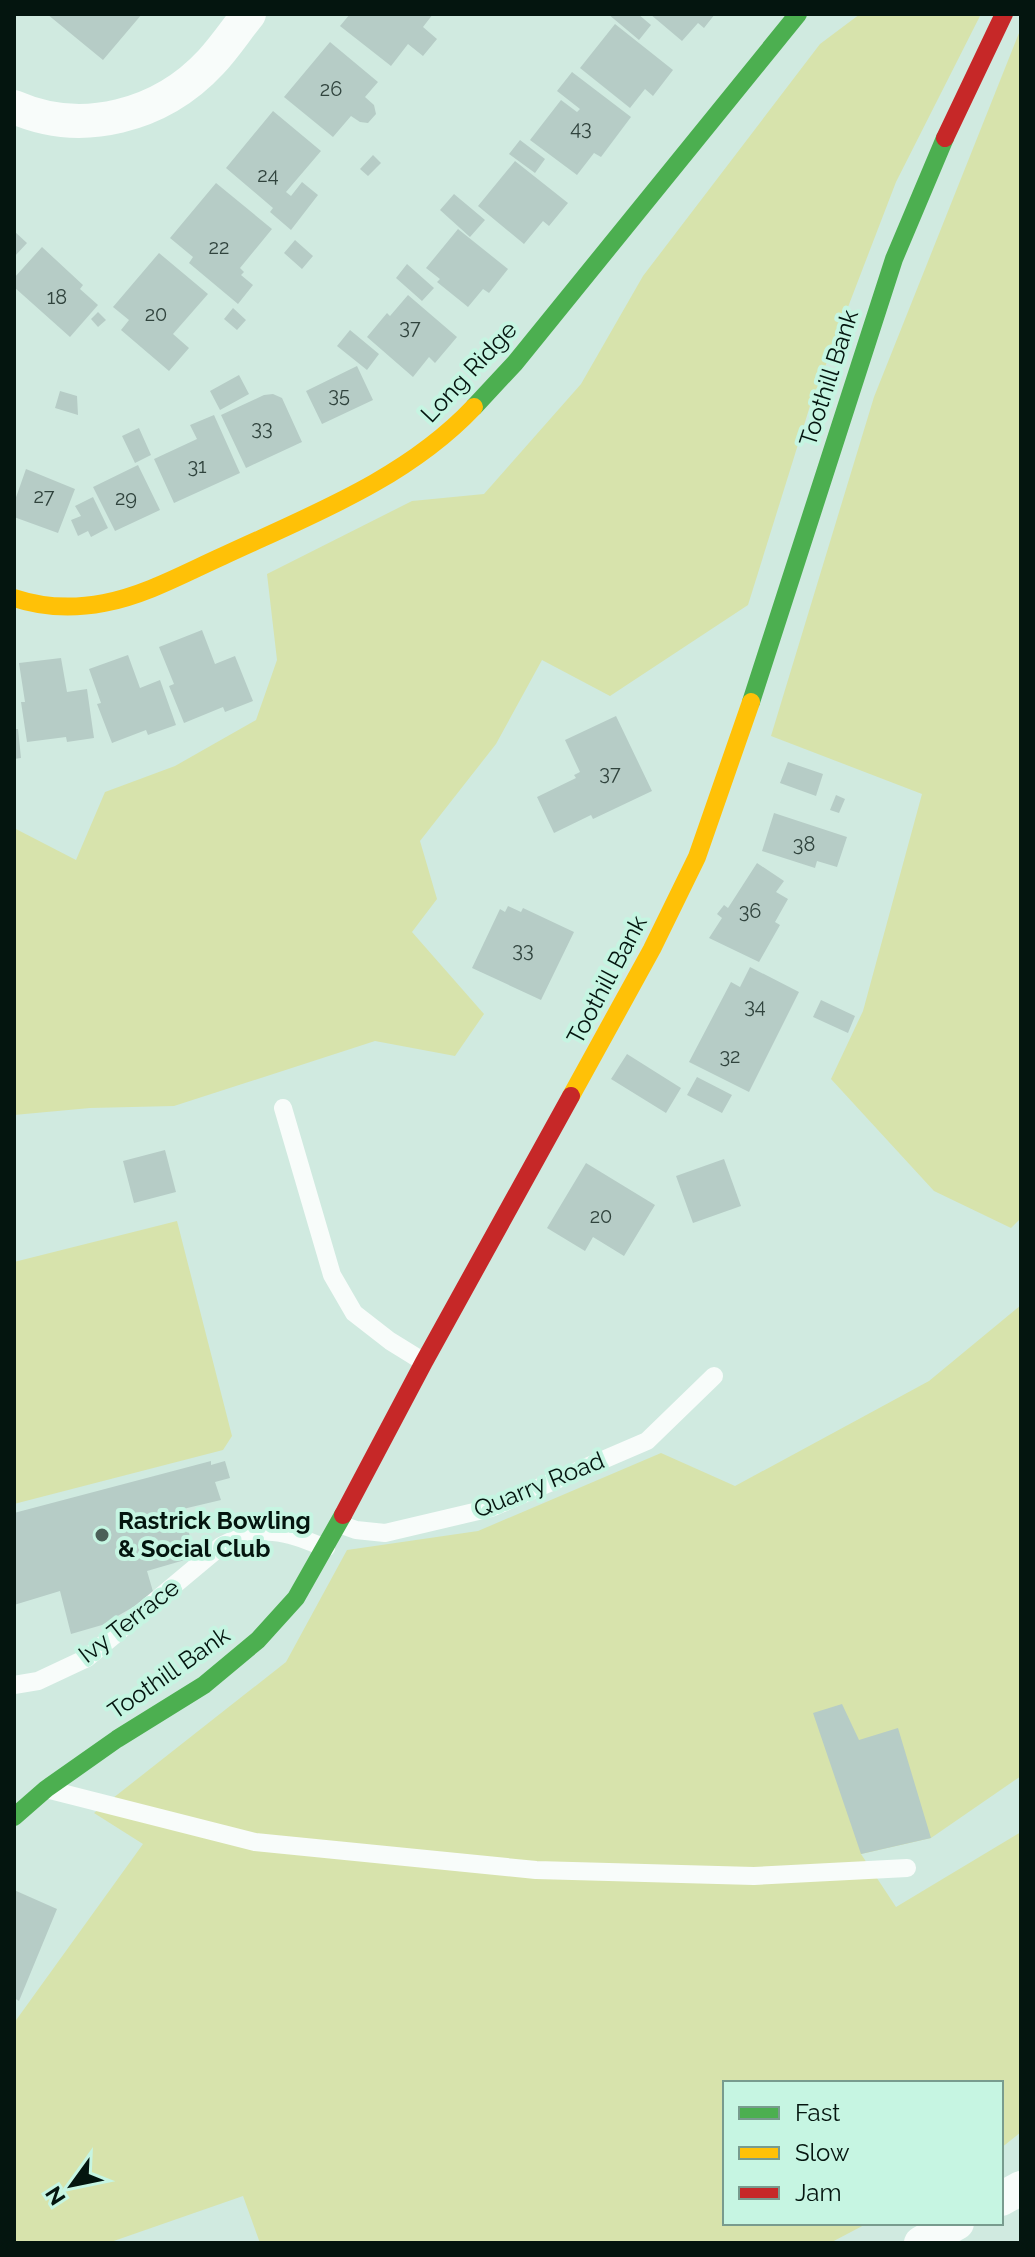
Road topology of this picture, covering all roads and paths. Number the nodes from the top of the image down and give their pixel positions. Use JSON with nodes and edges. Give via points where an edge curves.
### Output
{"nodes":[{"id":1,"x":249,"y":14,"type":"edge"},
{"id":2,"x":798,"y":14,"type":"edge"},
{"id":3,"x":1004,"y":14,"type":"edge"},
{"id":4,"x":14,"y":107,"type":"edge"},
{"id":5,"x":14,"y":598,"type":"edge"},
{"id":6,"x":283,"y":1108,"type":"dead end"},
{"id":7,"x":424,"y":1362,"type":"junction"},
{"id":8,"x":714,"y":1376,"type":"dead end"},
{"id":9,"x":339,"y":1524,"type":"junction"},
{"id":10,"x":326,"y":1548,"type":"junction"},
{"id":11,"x":14,"y":1685,"type":"edge"},
{"id":12,"x":46,"y":1789,"type":"junction"},
{"id":13,"x":14,"y":1817,"type":"edge"},
{"id":14,"x":907,"y":1868,"type":"dead end"},
{"id":15,"x":1021,"y":2188,"type":"edge"},
{"id":16,"x":1003,"y":2198,"type":"edge"},
{"id":17,"x":953,"y":2225,"type":"edge"},
{"id":18,"x":921,"y":2243,"type":"edge"}],
"edges":[{"from":1,"to":4,"type":"street","via":[[210,63],[185,85],[140,110],[86,121],[29,114]]},
{"from":2,"to":5,"type":"street","name":"Long Ridge","via":[[515,363],[433,446],[342,501],[137,595],[81,607]]},
{"from":3,"to":7,"type":"street","name":"Toothill Bank","via":[[894,259],[697,857],[652,949]]},
{"from":6,"to":7,"type":"lane","via":[[332,1275],[354,1313]]},
{"from":7,"to":9,"type":"street","name":"Toothill Bank"},
{"from":8,"to":9,"type":"lane","name":"Quarry Road","via":[[647,1441],[491,1508],[385,1533]]},
{"from":9,"to":10,"type":"street","name":"Toothill Bank"},
{"from":10,"to":11,"type":"lane","name":"Ivy Terrace","via":[[275,1530],[238,1537],[87,1658],[38,1681]]},
{"from":10,"to":12,"type":"street","name":"Toothill Bank","via":[[296,1598],[258,1640],[204,1685]]},
{"from":12,"to":13,"type":"street","name":"Toothill Bank"},
{"from":12,"to":14,"type":"lane","via":[[255,1842],[520,1869],[754,1876]]},
{"from":15,"to":16,"type":"street"},
{"from":17,"to":18,"type":"street"}]}
